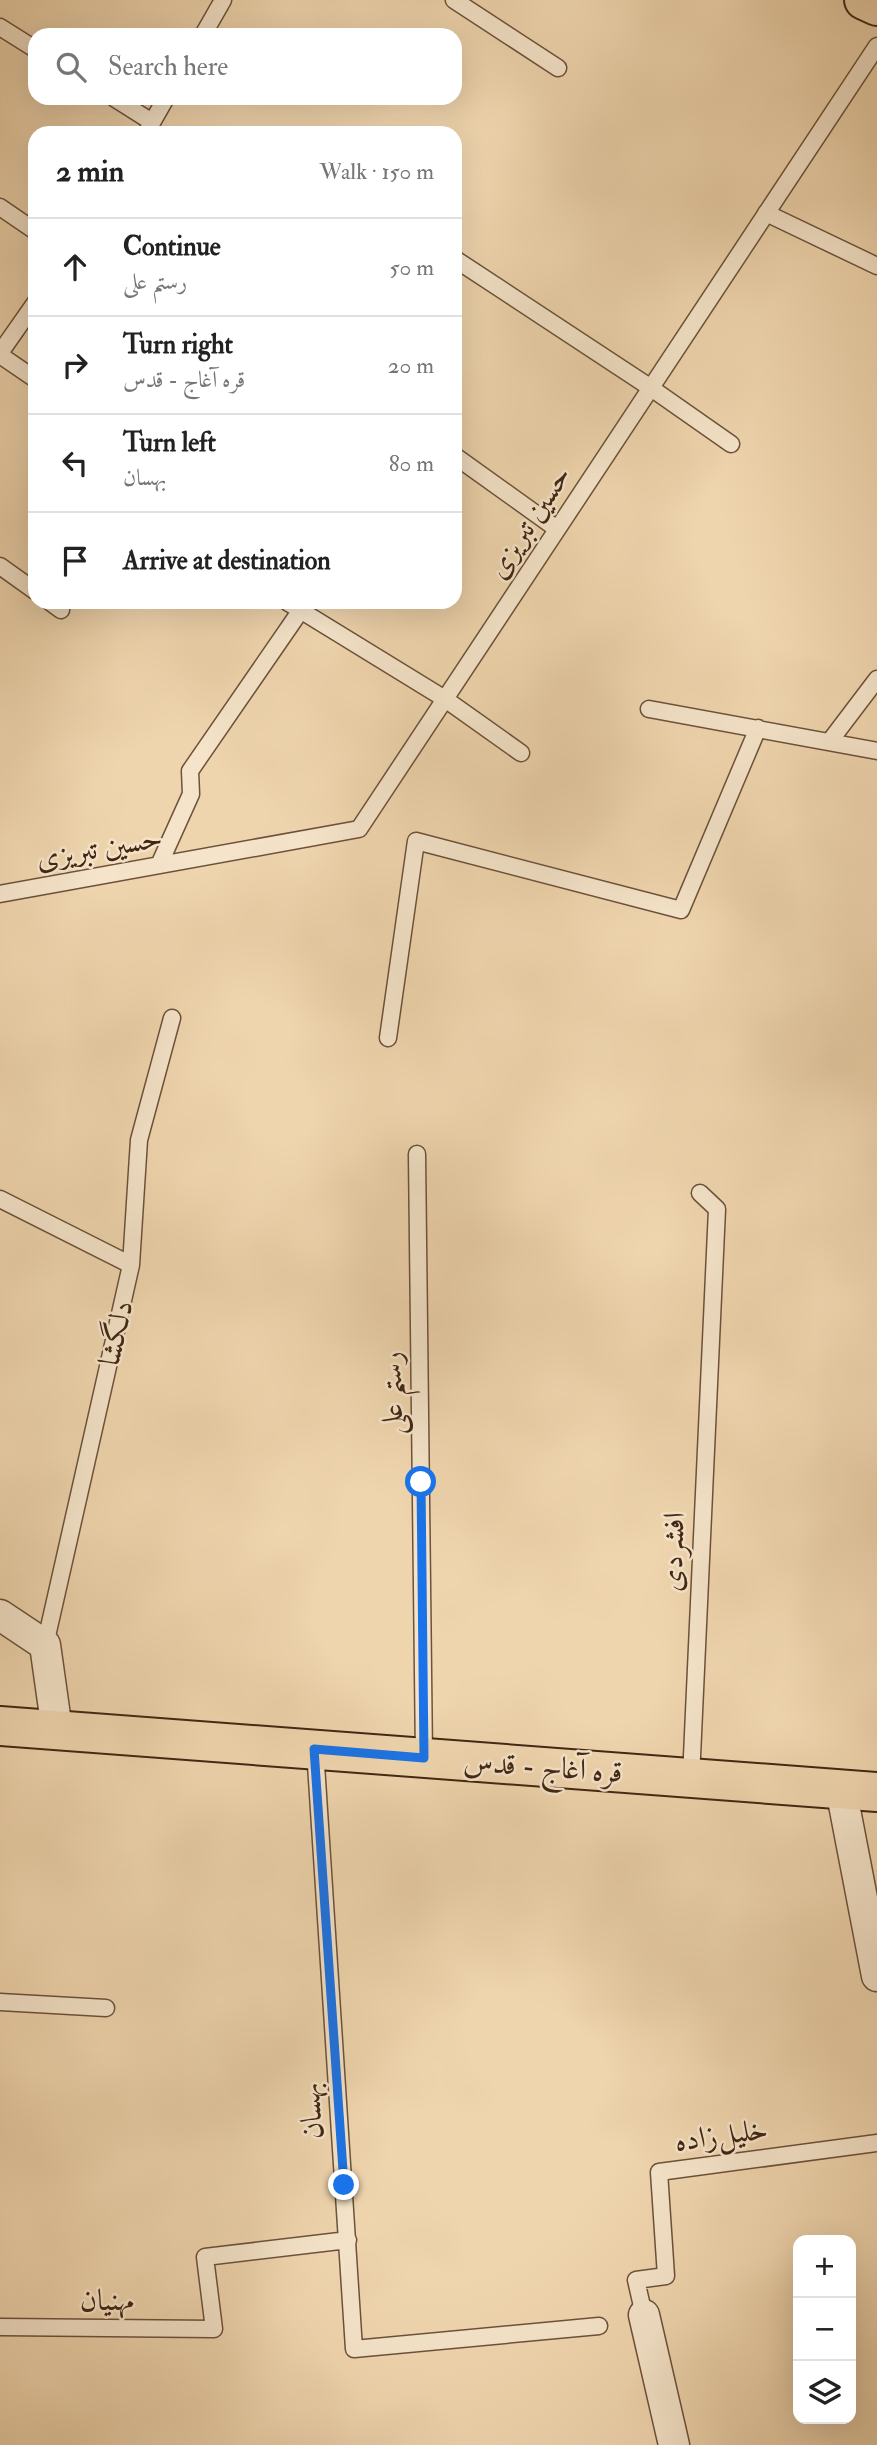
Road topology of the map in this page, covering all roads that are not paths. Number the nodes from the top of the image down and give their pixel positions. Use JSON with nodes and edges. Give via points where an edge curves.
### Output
{"nodes":[{"id":1,"x":223,"y":0,"type":"edge"},
{"id":2,"x":454,"y":0,"type":"edge"},
{"id":3,"x":864,"y":0,"type":"edge"},
{"id":4,"x":877,"y":6,"type":"edge"},
{"id":5,"x":0,"y":27,"type":"edge"},
{"id":6,"x":207,"y":28,"type":"edge"},
{"id":7,"x":28,"y":45,"type":"edge"},
{"id":8,"x":877,"y":46,"type":"edge"},
{"id":9,"x":558,"y":68,"type":"dead end"},
{"id":10,"x":122,"y":105,"type":"edge"},
{"id":11,"x":162,"y":105,"type":"edge"},
{"id":12,"x":148,"y":126,"type":"edge"},
{"id":13,"x":150,"y":126,"type":"edge"},
{"id":14,"x":0,"y":207,"type":"edge"},
{"id":15,"x":766,"y":213,"type":"junction"},
{"id":16,"x":28,"y":226,"type":"edge"},
{"id":17,"x":462,"y":264,"type":"edge"},
{"id":18,"x":877,"y":266,"type":"edge"},
{"id":19,"x":28,"y":313,"type":"edge"},
{"id":20,"x":0,"y":354,"type":"edge"},
{"id":21,"x":28,"y":374,"type":"edge"},
{"id":22,"x":651,"y":388,"type":"junction"},
{"id":23,"x":731,"y":444,"type":"dead end"},
{"id":24,"x":462,"y":461,"type":"edge"},
{"id":25,"x":557,"y":529,"type":"junction"},
{"id":26,"x":0,"y":566,"type":"edge"},
{"id":27,"x":28,"y":586,"type":"edge"},
{"id":28,"x":292,"y":609,"type":"edge"},
{"id":29,"x":299,"y":609,"type":"edge"},
{"id":30,"x":877,"y":679,"type":"edge"},
{"id":31,"x":445,"y":699,"type":"junction"},
{"id":32,"x":649,"y":709,"type":"dead end"},
{"id":33,"x":758,"y":728,"type":"junction"},
{"id":34,"x":830,"y":741,"type":"junction"},
{"id":35,"x":877,"y":751,"type":"edge"},
{"id":36,"x":521,"y":753,"type":"dead end"},
{"id":37,"x":159,"y":865,"type":"junction"},
{"id":38,"x":0,"y":894,"type":"edge"},
{"id":39,"x":172,"y":1018,"type":"dead end"},
{"id":40,"x":388,"y":1038,"type":"dead end"},
{"id":41,"x":417,"y":1154,"type":"dead end"},
{"id":42,"x":700,"y":1193,"type":"dead end"},
{"id":43,"x":0,"y":1199,"type":"edge"},
{"id":44,"x":131,"y":1265,"type":"junction"},
{"id":45,"x":0,"y":1615,"type":"edge"},
{"id":46,"x":45,"y":1645,"type":"junction"},
{"id":47,"x":0,"y":1726,"type":"edge"},
{"id":48,"x":57,"y":1730,"type":"junction"},
{"id":49,"x":314,"y":1749,"type":"junction"},
{"id":50,"x":424,"y":1758,"type":"junction"},
{"id":51,"x":691,"y":1778,"type":"junction"},
{"id":52,"x":859,"y":1791,"type":"edge"},
{"id":53,"x":877,"y":1976,"type":"edge"},
{"id":54,"x":0,"y":2002,"type":"edge"},
{"id":55,"x":106,"y":2008,"type":"dead end"},
{"id":56,"x":877,"y":2143,"type":"edge"},
{"id":57,"x":348,"y":2240,"type":"junction"},
{"id":58,"x":644,"y":2315,"type":"joint"},
{"id":59,"x":599,"y":2326,"type":"dead end"},
{"id":60,"x":0,"y":2328,"type":"edge"},
{"id":61,"x":674,"y":2445,"type":"edge"}],
"edges":[{"from":1,"to":6,"type":"lane"},
{"from":2,"to":9,"type":"lane"},
{"from":3,"to":4,"type":"main road"},
{"from":5,"to":7,"type":"lane"},
{"from":8,"to":15,"type":"lane","name":"حسین تبریزی"},
{"from":10,"to":12,"type":"lane"},
{"from":11,"to":13,"type":"lane"},
{"from":14,"to":16,"type":"lane"},
{"from":15,"to":18,"type":"lane"},
{"from":15,"to":22,"type":"lane","name":"حسین تبریزی"},
{"from":17,"to":22,"type":"lane"},
{"from":19,"to":20,"type":"lane"},
{"from":20,"to":21,"type":"lane"},
{"from":22,"to":23,"type":"lane"},
{"from":22,"to":25,"type":"lane","name":"حسین تبریزی"},
{"from":24,"to":25,"type":"lane"},
{"from":25,"to":31,"type":"lane","name":"حسین تبریزی"},
{"from":26,"to":27,"type":"lane"},
{"from":28,"to":37,"type":"lane","via":[[190,771],[191,794]]},
{"from":29,"to":31,"type":"lane"},
{"from":30,"to":34,"type":"lane"},
{"from":31,"to":36,"type":"lane"},
{"from":31,"to":37,"type":"lane","name":"حسین تبریزی","via":[[359,829]]},
{"from":32,"to":33,"type":"lane"},
{"from":33,"to":34,"type":"lane"},
{"from":33,"to":40,"type":"lane","via":[[681,910],[416,841]]},
{"from":34,"to":35,"type":"lane"},
{"from":37,"to":38,"type":"lane","name":"حسین تبریزی"},
{"from":39,"to":44,"type":"lane","name":"دلگشا","via":[[139,1140]]},
{"from":41,"to":50,"type":"lane","name":"رستم علی"},
{"from":42,"to":51,"type":"lane","name":"افشردی","via":[[717,1209]]},
{"from":43,"to":44,"type":"lane"},
{"from":44,"to":46,"type":"lane","name":"دلگشا"},
{"from":45,"to":46,"type":"street"},
{"from":46,"to":48,"type":"street","name":"دلگشا"},
{"from":47,"to":48,"type":"main road","name":"قره آغاج - قدس"},
{"from":48,"to":49,"type":"main road","name":"قره آغاج - قدس"},
{"from":49,"to":50,"type":"main road","name":"قره آغاج - قدس"},
{"from":49,"to":57,"type":"lane","name":"بهسان"},
{"from":50,"to":51,"type":"main road","name":"قره آغاج - قدس"},
{"from":51,"to":52,"type":"main road","name":"قره آغاج - قدس"},
{"from":52,"to":53,"type":"street"},
{"from":54,"to":55,"type":"lane"},
{"from":56,"to":58,"type":"lane","name":"خلیل‌زاده","via":[[659,2172],[666,2276],[636,2280]]},
{"from":57,"to":59,"type":"lane","name":"بهسان","via":[[354,2349]]},
{"from":57,"to":60,"type":"lane","name":"مهنیان","via":[[205,2257],[214,2329]]},
{"from":58,"to":61,"type":"street"}]}
